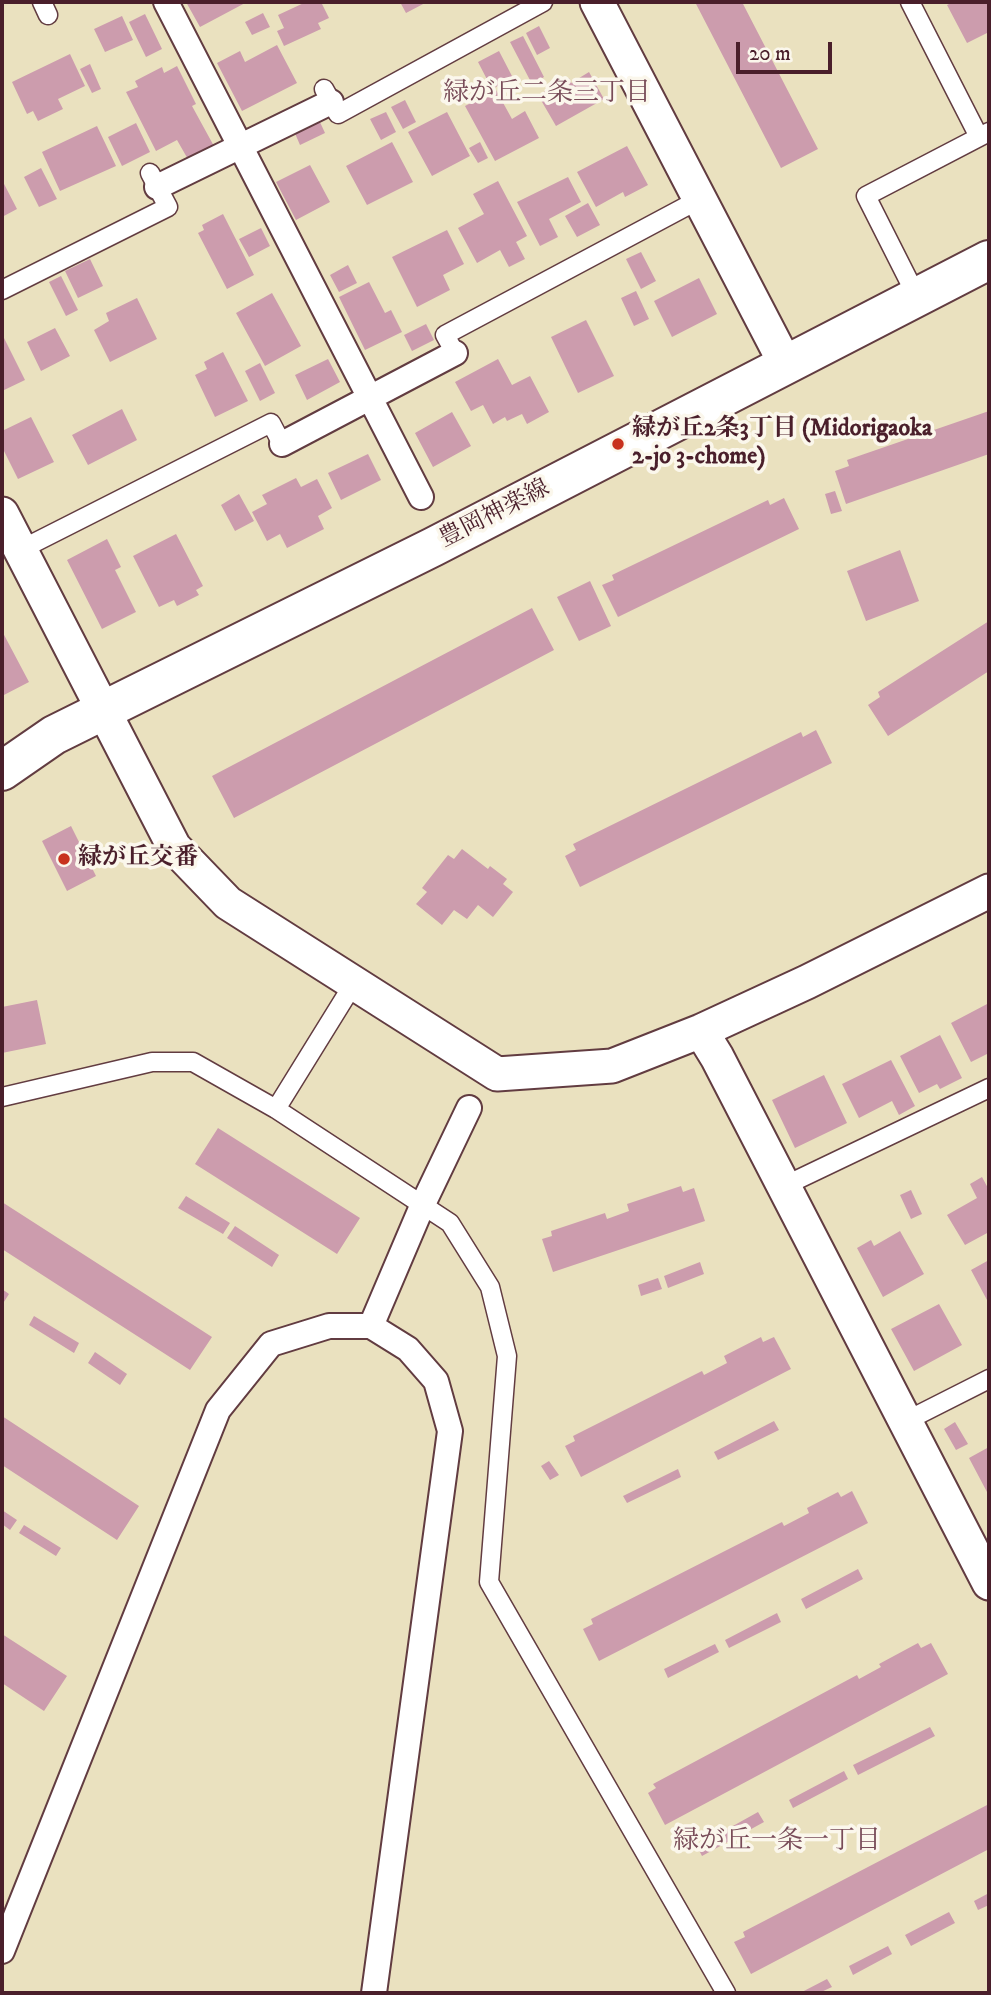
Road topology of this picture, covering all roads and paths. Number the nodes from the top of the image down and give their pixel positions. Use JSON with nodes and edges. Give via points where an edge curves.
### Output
{"nodes":[{"id":1,"x":166,"y":2,"type":"edge"},
{"id":2,"x":543,"y":2,"type":"edge"},
{"id":3,"x":597,"y":2,"type":"edge"},
{"id":4,"x":910,"y":2,"type":"edge"},
{"id":5,"x":327,"y":95,"type":"joint"},
{"id":6,"x":984,"y":134,"type":"edge"},
{"id":7,"x":241,"y":147,"type":"junction"},
{"id":8,"x":154,"y":180,"type":"joint"},
{"id":9,"x":700,"y":199,"type":"junction"},
{"id":10,"x":989,"y":260,"type":"edge"},
{"id":11,"x":2,"y":290,"type":"edge"},
{"id":12,"x":917,"y":297,"type":"junction"},
{"id":13,"x":454,"y":353,"type":"joint"},
{"id":14,"x":786,"y":365,"type":"junction"},
{"id":15,"x":370,"y":398,"type":"junction"},
{"id":16,"x":282,"y":444,"type":"joint"},
{"id":17,"x":421,"y":497,"type":"dead end"},
{"id":18,"x":2,"y":514,"type":"edge"},
{"id":19,"x":20,"y":550,"type":"junction"},
{"id":20,"x":104,"y":711,"type":"junction"},
{"id":21,"x":2,"y":771,"type":"edge"},
{"id":22,"x":989,"y":891,"type":"edge"},
{"id":23,"x":354,"y":983,"type":"junction"},
{"id":24,"x":701,"y":1031,"type":"junction"},
{"id":25,"x":989,"y":1088,"type":"edge"},
{"id":26,"x":2,"y":1097,"type":"edge"},
{"id":27,"x":469,"y":1108,"type":"dead end"},
{"id":28,"x":276,"y":1109,"type":"junction"},
{"id":29,"x":782,"y":1187,"type":"junction"},
{"id":30,"x":423,"y":1204,"type":"junction"},
{"id":31,"x":371,"y":1326,"type":"junction"},
{"id":32,"x":989,"y":1379,"type":"edge"},
{"id":33,"x":906,"y":1421,"type":"junction"},
{"id":34,"x":989,"y":1583,"type":"edge"},
{"id":35,"x":2,"y":1951,"type":"edge"},
{"id":36,"x":374,"y":1993,"type":"edge"},
{"id":37,"x":726,"y":1993,"type":"edge"}],
"edges":[{"from":1,"to":7,"type":"street"},
{"from":2,"to":5,"type":"lane","via":[[338,114]]},
{"from":3,"to":9,"type":"street"},
{"from":4,"to":6,"type":"lane"},
{"from":5,"to":7,"type":"street"},
{"from":6,"to":12,"type":"lane","via":[[866,196]]},
{"from":7,"to":8,"type":"street"},
{"from":7,"to":15,"type":"street"},
{"from":8,"to":11,"type":"lane","via":[[168,207]]},
{"from":9,"to":13,"type":"lane","via":[[445,335]]},
{"from":9,"to":14,"type":"street"},
{"from":10,"to":12,"type":"street","name":"豊岡神楽線"},
{"from":12,"to":14,"type":"street","name":"豊岡神楽線"},
{"from":13,"to":15,"type":"street"},
{"from":14,"to":20,"type":"street","name":"豊岡神楽線"},
{"from":15,"to":16,"type":"street"},
{"from":15,"to":17,"type":"street"},
{"from":16,"to":19,"type":"lane","via":[[271,423]]},
{"from":18,"to":19,"type":"street"},
{"from":19,"to":20,"type":"street"},
{"from":20,"to":21,"type":"street","name":"豊岡神楽線","via":[[54,735]]},
{"from":20,"to":23,"type":"street","via":[[174,847],[228,903]]},
{"from":22,"to":24,"type":"street"},
{"from":23,"to":24,"type":"street","via":[[497,1074],[612,1066]]},
{"from":23,"to":28,"type":"lane"},
{"from":24,"to":29,"type":"street"},
{"from":25,"to":29,"type":"lane"},
{"from":26,"to":28,"type":"lane","via":[[152,1062],[193,1062]]},
{"from":27,"to":30,"type":"street"},
{"from":28,"to":30,"type":"lane"},
{"from":29,"to":33,"type":"street"},
{"from":30,"to":31,"type":"street"},
{"from":30,"to":37,"type":"lane","via":[[450,1223],[490,1287],[507,1356],[489,1582]]},
{"from":31,"to":35,"type":"street","via":[[329,1326],[271,1344],[218,1410]]},
{"from":31,"to":36,"type":"street","via":[[408,1349],[436,1381],[450,1430]]},
{"from":32,"to":33,"type":"lane"},
{"from":33,"to":34,"type":"street"}]}
